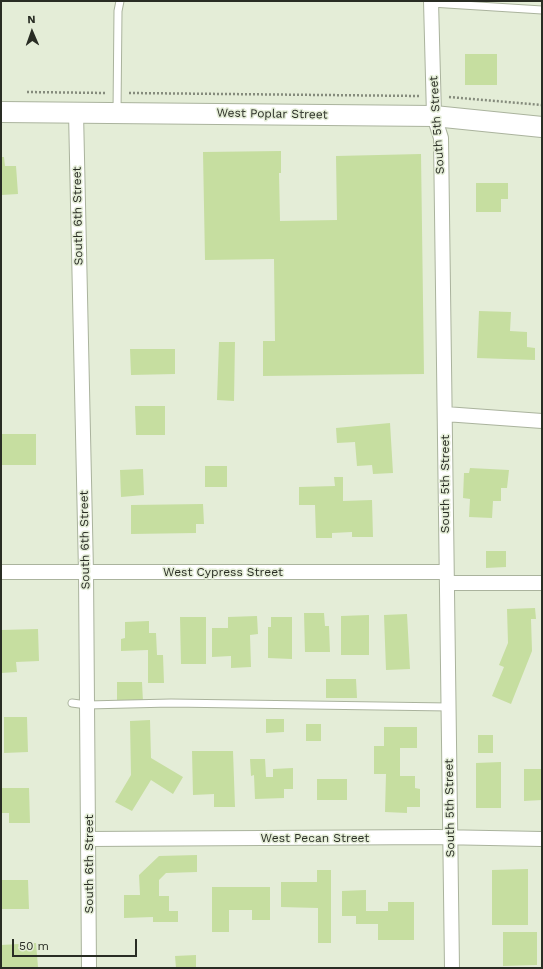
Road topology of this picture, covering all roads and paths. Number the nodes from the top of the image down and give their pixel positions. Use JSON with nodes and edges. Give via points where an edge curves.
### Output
{"nodes":[{"id":1,"x":120,"y":1,"type":"edge"},
{"id":2,"x":431,"y":2,"type":"edge"},
{"id":3,"x":542,"y":10,"type":"edge"},
{"id":4,"x":1,"y":112,"type":"edge"},
{"id":5,"x":76,"y":112,"type":"junction"},
{"id":6,"x":117,"y":112,"type":"junction"},
{"id":7,"x":434,"y":116,"type":"junction"},
{"id":8,"x":542,"y":127,"type":"edge"},
{"id":9,"x":446,"y":414,"type":"junction"},
{"id":10,"x":542,"y":421,"type":"edge"},
{"id":11,"x":1,"y":572,"type":"edge"},
{"id":12,"x":86,"y":572,"type":"junction"},
{"id":13,"x":447,"y":578,"type":"junction"},
{"id":14,"x":542,"y":583,"type":"edge"},
{"id":15,"x":72,"y":703,"type":"dead end"},
{"id":16,"x":87,"y":705,"type":"junction"},
{"id":17,"x":449,"y":707,"type":"junction"},
{"id":18,"x":450,"y":837,"type":"junction"},
{"id":19,"x":88,"y":839,"type":"junction"},
{"id":20,"x":542,"y":839,"type":"edge"},
{"id":21,"x":89,"y":968,"type":"edge"},
{"id":22,"x":452,"y":968,"type":"edge"}],
"edges":[{"from":1,"to":6,"type":"lane"},
{"from":2,"to":3,"type":"lane"},
{"from":2,"to":7,"type":"street","name":"South 5th Street"},
{"from":4,"to":5,"type":"street","name":"West Poplar Street"},
{"from":5,"to":6,"type":"street","name":"West Poplar Street"},
{"from":5,"to":12,"type":"street","name":"South 6th Street"},
{"from":6,"to":7,"type":"street","name":"West Poplar Street"},
{"from":7,"to":8,"type":"street","name":"West Poplar Street"},
{"from":7,"to":9,"type":"street","name":"South 5th Street","via":[[441,138]]},
{"from":9,"to":10,"type":"street"},
{"from":9,"to":13,"type":"street","name":"South 5th Street"},
{"from":11,"to":12,"type":"street","name":"West Cypress Street"},
{"from":12,"to":13,"type":"street","name":"West Cypress Street"},
{"from":12,"to":16,"type":"street","name":"South 6th Street"},
{"from":13,"to":14,"type":"street","name":"West Cypress Street"},
{"from":13,"to":17,"type":"street","name":"South 5th Street"},
{"from":15,"to":16,"type":"lane"},
{"from":16,"to":17,"type":"lane","via":[[172,703]]},
{"from":16,"to":19,"type":"street","name":"South 6th Street"},
{"from":17,"to":18,"type":"street","name":"South 5th Street"},
{"from":18,"to":19,"type":"street","name":"West Pecan Street"},
{"from":18,"to":20,"type":"street","name":"West Pecan Street"},
{"from":18,"to":22,"type":"street","name":"South 5th Street"},
{"from":19,"to":21,"type":"street","name":"South 6th Street"}]}
